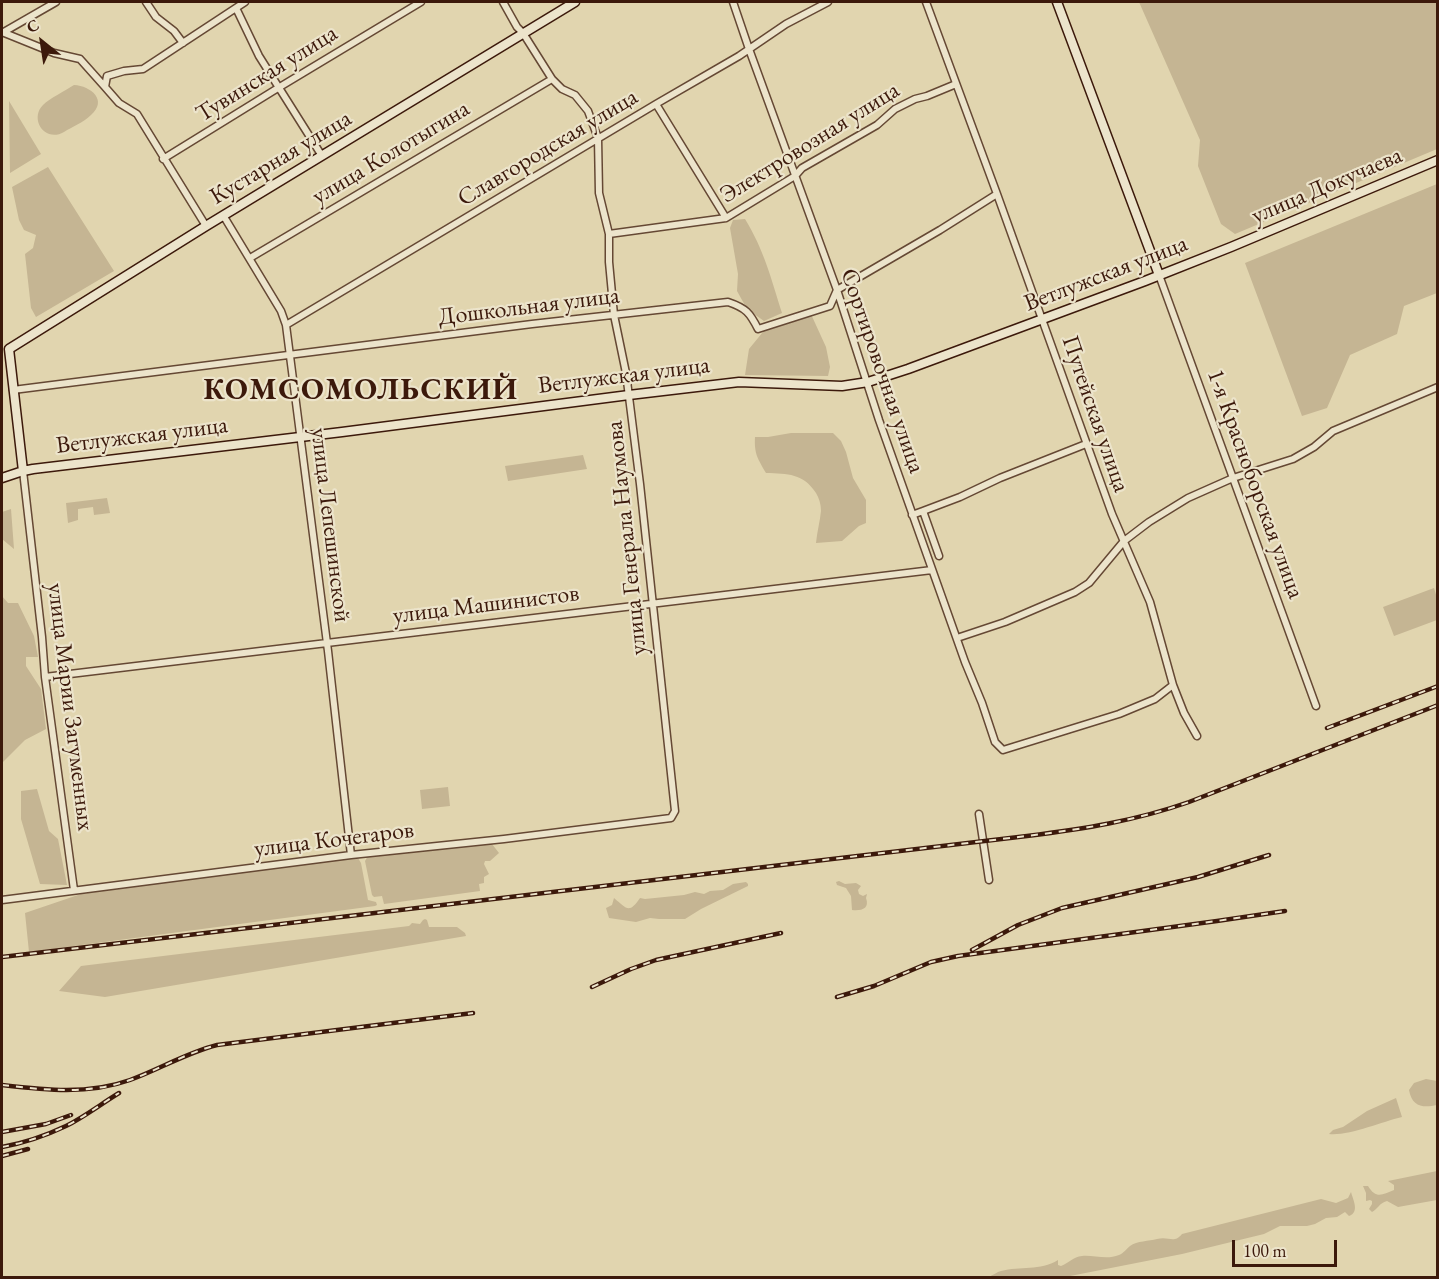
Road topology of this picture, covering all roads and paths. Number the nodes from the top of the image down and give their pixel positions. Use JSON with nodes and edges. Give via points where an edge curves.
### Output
{"nodes":[{"id":1,"x":56,"y":2,"type":"edge"},
{"id":2,"x":146,"y":2,"type":"edge"},
{"id":3,"x":245,"y":2,"type":"edge"},
{"id":4,"x":421,"y":2,"type":"edge"},
{"id":5,"x":503,"y":2,"type":"edge"},
{"id":6,"x":575,"y":2,"type":"edge"},
{"id":7,"x":733,"y":2,"type":"edge"},
{"id":8,"x":828,"y":2,"type":"edge"},
{"id":9,"x":926,"y":2,"type":"edge"},
{"id":10,"x":1057,"y":2,"type":"edge"},
{"id":11,"x":236,"y":8,"type":"junction"},
{"id":12,"x":2,"y":33,"type":"edge"},
{"id":13,"x":524,"y":33,"type":"junction"},
{"id":14,"x":183,"y":43,"type":"junction"},
{"id":15,"x":748,"y":49,"type":"junction"},
{"id":16,"x":552,"y":79,"type":"junction"},
{"id":17,"x":956,"y":84,"type":"junction"},
{"id":18,"x":105,"y":87,"type":"junction"},
{"id":19,"x":278,"y":88,"type":"junction"},
{"id":20,"x":656,"y":104,"type":"junction"},
{"id":21,"x":598,"y":138,"type":"junction"},
{"id":22,"x":322,"y":156,"type":"junction"},
{"id":23,"x":163,"y":159,"type":"junction"},
{"id":24,"x":1437,"y":160,"type":"edge"},
{"id":25,"x":795,"y":176,"type":"junction"},
{"id":26,"x":998,"y":194,"type":"junction"},
{"id":27,"x":223,"y":215,"type":"junction"},
{"id":28,"x":726,"y":218,"type":"junction"},
{"id":29,"x":206,"y":226,"type":"junction"},
{"id":30,"x":609,"y":234,"type":"junction"},
{"id":31,"x":1231,"y":247,"type":"joint"},
{"id":32,"x":250,"y":258,"type":"junction"},
{"id":33,"x":1159,"y":275,"type":"junction"},
{"id":34,"x":837,"y":290,"type":"junction"},
{"id":35,"x":614,"y":315,"type":"junction"},
{"id":36,"x":1043,"y":320,"type":"junction"},
{"id":37,"x":286,"y":325,"type":"junction"},
{"id":38,"x":9,"y":349,"type":"joint"},
{"id":39,"x":290,"y":356,"type":"junction"},
{"id":40,"x":868,"y":382,"type":"junction"},
{"id":41,"x":1437,"y":387,"type":"edge"},
{"id":42,"x":13,"y":390,"type":"junction"},
{"id":43,"x":629,"y":395,"type":"junction"},
{"id":44,"x":301,"y":437,"type":"junction"},
{"id":45,"x":1086,"y":444,"type":"junction"},
{"id":46,"x":22,"y":471,"type":"junction"},
{"id":47,"x":2,"y":478,"type":"edge"},
{"id":48,"x":1233,"y":478,"type":"junction"},
{"id":49,"x":923,"y":511,"type":"junction"},
{"id":50,"x":912,"y":515,"type":"junction"},
{"id":51,"x":1124,"y":541,"type":"junction"},
{"id":52,"x":939,"y":556,"type":"dead end"},
{"id":53,"x":932,"y":570,"type":"junction"},
{"id":54,"x":654,"y":603,"type":"junction"},
{"id":55,"x":957,"y":638,"type":"junction"},
{"id":56,"x":327,"y":642,"type":"junction"},
{"id":57,"x":45,"y":676,"type":"junction"},
{"id":58,"x":1173,"y":685,"type":"junction"},
{"id":59,"x":1316,"y":706,"type":"dead end"},
{"id":60,"x":1197,"y":736,"type":"dead end"},
{"id":61,"x":979,"y":814,"type":"dead end"},
{"id":62,"x":671,"y":818,"type":"joint"},
{"id":63,"x":351,"y":855,"type":"junction"},
{"id":64,"x":989,"y":880,"type":"dead end"},
{"id":65,"x":74,"y":890,"type":"junction"},
{"id":66,"x":2,"y":900,"type":"edge"}],
"edges":[{"from":1,"to":12,"type":"street"},
{"from":2,"to":14,"type":"street"},
{"from":3,"to":11,"type":"street"},
{"from":4,"to":19,"type":"street","name":"Тувинская улица"},
{"from":5,"to":13,"type":"street","name":"улица Генерала Наумова"},
{"from":6,"to":13,"type":"main road","name":"Кустарная улица"},
{"from":7,"to":15,"type":"street","name":"Сортировочная улица"},
{"from":8,"to":15,"type":"street","name":"Славгородская улица"},
{"from":9,"to":17,"type":"street","name":"Путейская улица"},
{"from":10,"to":33,"type":"main road"},
{"from":11,"to":14,"type":"street"},
{"from":11,"to":19,"type":"street"},
{"from":12,"to":18,"type":"street","via":[[80,60]]},
{"from":13,"to":16,"type":"street","name":"улица Генерала Наумова"},
{"from":13,"to":22,"type":"main road","name":"Кустарная улица"},
{"from":14,"to":18,"type":"street","via":[[143,69],[107,76]]},
{"from":15,"to":20,"type":"street","name":"Славгородская улица"},
{"from":15,"to":25,"type":"street","name":"Сортировочная улица"},
{"from":16,"to":21,"type":"street","name":"улица Генерала Наумова","via":[[575,95],[588,111]]},
{"from":16,"to":32,"type":"street","name":"улица Колотыгина"},
{"from":17,"to":25,"type":"street","name":"Электровозная улица","via":[[896,109]]},
{"from":17,"to":26,"type":"street","name":"Путейская улица"},
{"from":18,"to":23,"type":"street","via":[[119,103],[137,114]]},
{"from":19,"to":22,"type":"street"},
{"from":19,"to":23,"type":"street","name":"Тувинская улица"},
{"from":20,"to":21,"type":"street","name":"Славгородская улица"},
{"from":20,"to":28,"type":"street"},
{"from":21,"to":30,"type":"street","name":"улица Генерала Наумова","via":[[598,193]]},
{"from":21,"to":37,"type":"street","name":"Славгородская улица"},
{"from":22,"to":27,"type":"main road","name":"Кустарная улица"},
{"from":23,"to":29,"type":"street"},
{"from":24,"to":31,"type":"main road","name":"улица Докучаева"},
{"from":25,"to":28,"type":"street","name":"Электровозная улица"},
{"from":25,"to":34,"type":"street","name":"Сортировочная улица"},
{"from":26,"to":34,"type":"street","name":"Дошкольная улица"},
{"from":26,"to":36,"type":"street","name":"Путейская улица"},
{"from":27,"to":29,"type":"main road","name":"Кустарная улица"},
{"from":27,"to":32,"type":"street","name":"улица Лепешинской"},
{"from":28,"to":30,"type":"street","name":"Электровозная улица"},
{"from":29,"to":38,"type":"main road","name":"Кустарная улица"},
{"from":30,"to":35,"type":"street","name":"улица Генерала Наумова"},
{"from":31,"to":33,"type":"main road","name":"Ветлужская улица"},
{"from":32,"to":37,"type":"street","name":"улица Лепешинской"},
{"from":33,"to":36,"type":"main road","name":"Ветлужская улица"},
{"from":33,"to":48,"type":"street","name":"1-я Красноборская улица"},
{"from":34,"to":35,"type":"street","name":"Дошкольная улица","via":[[830,306],[758,329],[750,314],[728,302]]},
{"from":34,"to":40,"type":"street","name":"Сортировочная улица"},
{"from":35,"to":39,"type":"street","name":"Дошкольная улица"},
{"from":35,"to":43,"type":"street","name":"улица Генерала Наумова"},
{"from":36,"to":40,"type":"main road","name":"Ветлужская улица"},
{"from":36,"to":45,"type":"street","name":"Путейская улица"},
{"from":37,"to":39,"type":"street","name":"улица Лепешинской"},
{"from":38,"to":42,"type":"main road","name":"улица Марии Загуменных"},
{"from":39,"to":42,"type":"street","name":"Дошкольная улица"},
{"from":39,"to":44,"type":"street","name":"улица Лепешинской"},
{"from":40,"to":43,"type":"main road","name":"Ветлужская улица","via":[[842,386],[739,382]]},
{"from":40,"to":50,"type":"street","name":"Сортировочная улица"},
{"from":41,"to":48,"type":"street","via":[[1333,431],[1293,459]]},
{"from":42,"to":46,"type":"main road","name":"улица Марии Загуменных"},
{"from":43,"to":44,"type":"main road","name":"Ветлужская улица"},
{"from":43,"to":54,"type":"street","name":"улица Генерала Наумова"},
{"from":44,"to":46,"type":"main road","name":"Ветлужская улица"},
{"from":44,"to":56,"type":"street","name":"улица Лепешинской"},
{"from":45,"to":49,"type":"street"},
{"from":45,"to":51,"type":"street","name":"Путейская улица"},
{"from":46,"to":47,"type":"main road","name":"Ветлужская улица"},
{"from":46,"to":57,"type":"street","name":"улица Марии Загуменных"},
{"from":48,"to":51,"type":"street","via":[[1188,498]]},
{"from":48,"to":59,"type":"street","name":"1-я Красноборская улица"},
{"from":49,"to":50,"type":"street"},
{"from":49,"to":52,"type":"street"},
{"from":50,"to":53,"type":"street","name":"Сортировочная улица"},
{"from":51,"to":55,"type":"street","via":[[1089,583],[1005,622]]},
{"from":51,"to":58,"type":"street","name":"Путейская улица","via":[[1150,602]]},
{"from":53,"to":54,"type":"street","name":"улица Машинистов"},
{"from":53,"to":55,"type":"street","name":"Сортировочная улица"},
{"from":54,"to":56,"type":"street","name":"улица Машинистов"},
{"from":54,"to":62,"type":"street","name":"улица Генерала Наумова","via":[[675,811]]},
{"from":55,"to":58,"type":"street","name":"Сортировочная улица","via":[[995,742],[1003,750],[1119,714],[1155,699]]},
{"from":56,"to":57,"type":"street","name":"улица Машинистов"},
{"from":56,"to":63,"type":"street","name":"улица Лепешинской"},
{"from":57,"to":65,"type":"street","name":"улица Марии Загуменных"},
{"from":58,"to":60,"type":"street","name":"Путейская улица"},
{"from":61,"to":64,"type":"street"},
{"from":62,"to":63,"type":"street","name":"улица Кочегаров"},
{"from":63,"to":65,"type":"street","name":"улица Кочегаров"},
{"from":65,"to":66,"type":"street","name":"улица Кочегаров"}]}
